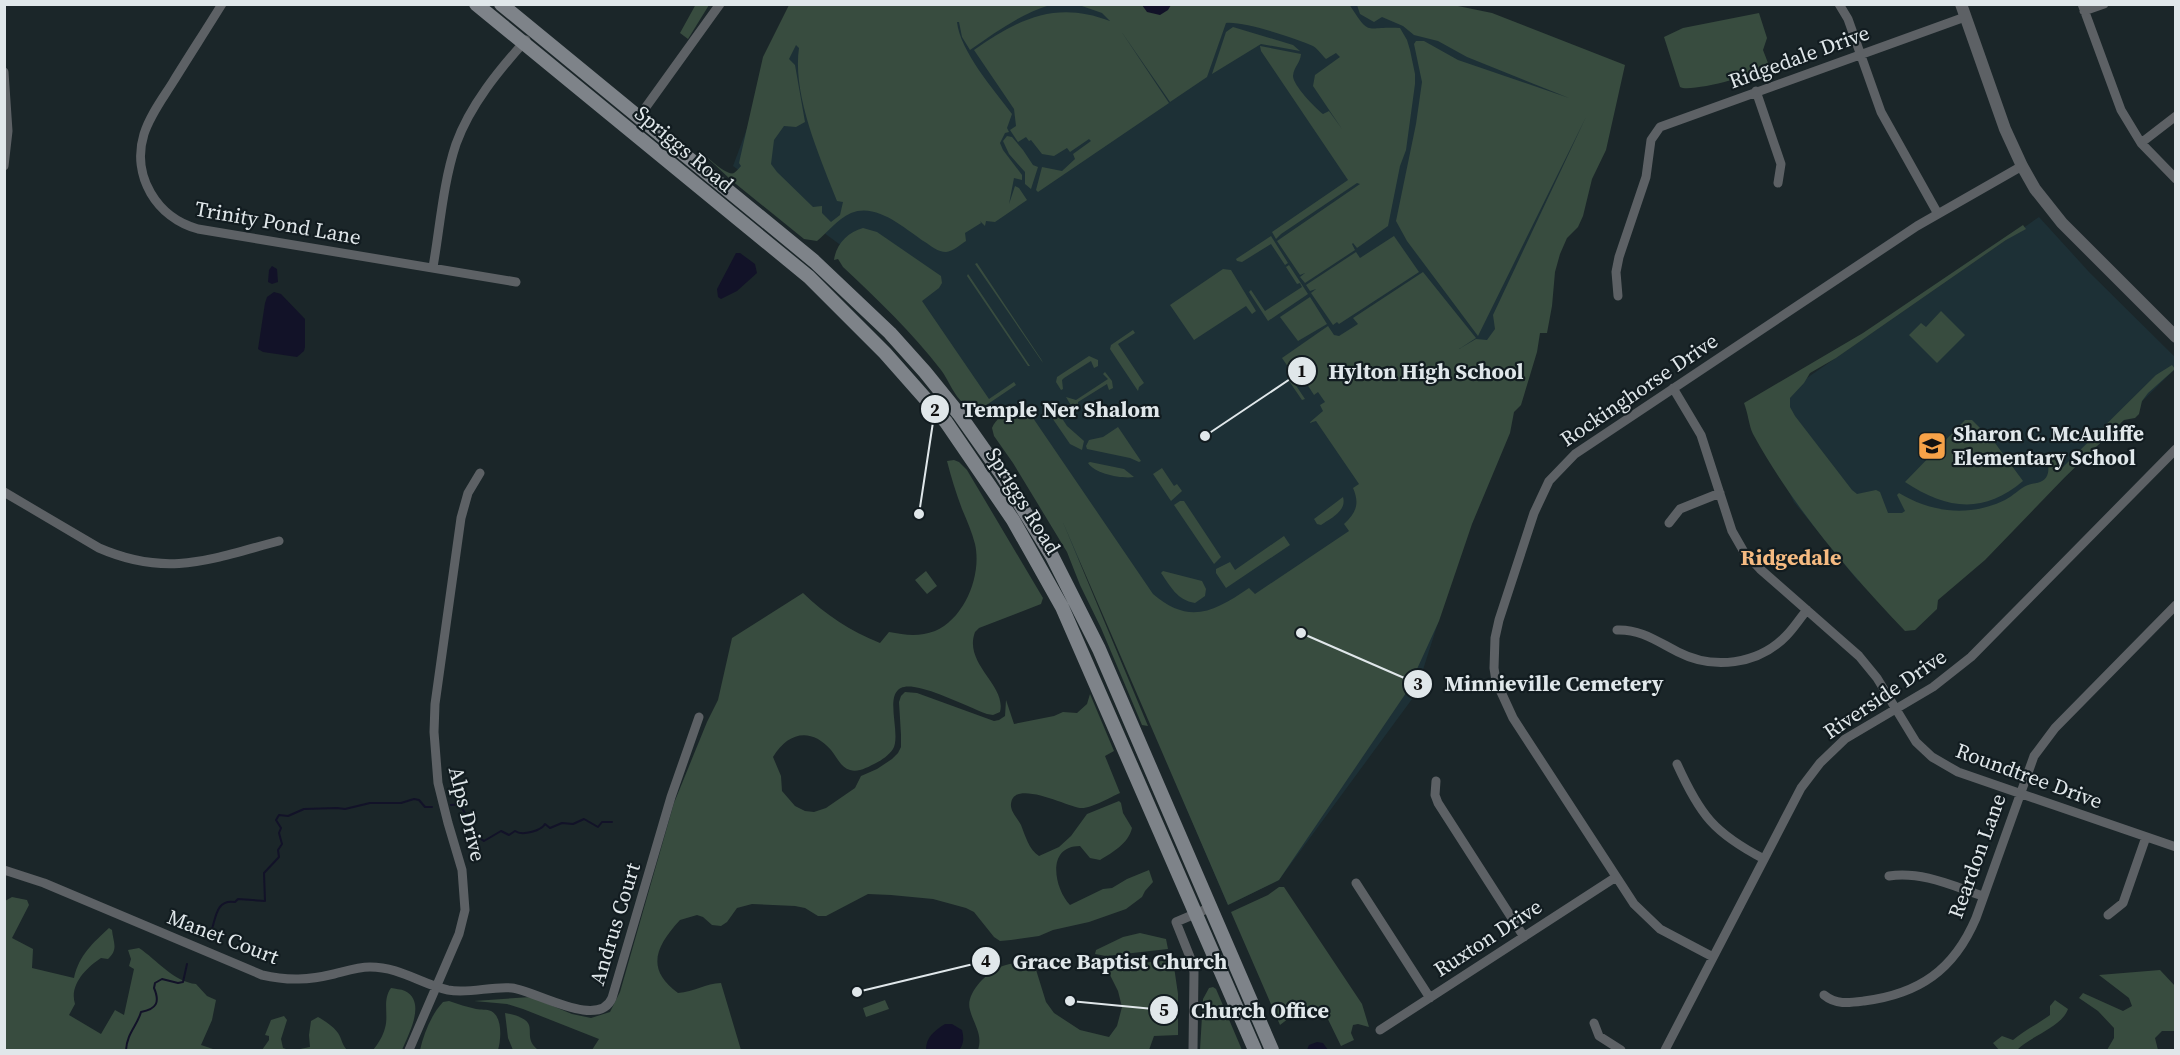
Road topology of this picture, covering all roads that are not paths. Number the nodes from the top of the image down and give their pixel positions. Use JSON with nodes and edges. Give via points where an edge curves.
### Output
{"nodes":[{"id":1,"x":222,"y":4,"type":"edge"},
{"id":2,"x":476,"y":4,"type":"edge"},
{"id":3,"x":501,"y":4,"type":"edge"},
{"id":4,"x":720,"y":4,"type":"edge"},
{"id":5,"x":1839,"y":4,"type":"edge"},
{"id":6,"x":1961,"y":4,"type":"edge"},
{"id":7,"x":2104,"y":4,"type":"edge"},
{"id":8,"x":2083,"y":8,"type":"edge"},
{"id":9,"x":1965,"y":17,"type":"junction"},
{"id":10,"x":534,"y":32,"type":"junction"},
{"id":11,"x":524,"y":43,"type":"junction"},
{"id":12,"x":1860,"y":54,"type":"junction"},
{"id":13,"x":4,"y":72,"type":"edge"},
{"id":14,"x":1756,"y":91,"type":"junction"},
{"id":15,"x":2175,"y":116,"type":"edge"},
{"id":16,"x":638,"y":118,"type":"junction"},
{"id":17,"x":2141,"y":142,"type":"junction"},
{"id":18,"x":4,"y":166,"type":"edge"},
{"id":19,"x":2022,"y":166,"type":"junction"},
{"id":20,"x":2175,"y":179,"type":"edge"},
{"id":21,"x":1778,"y":183,"type":"dead end"},
{"id":22,"x":1938,"y":214,"type":"junction"},
{"id":23,"x":433,"y":267,"type":"junction"},
{"id":24,"x":516,"y":282,"type":"dead end"},
{"id":25,"x":1618,"y":296,"type":"dead end"},
{"id":26,"x":2175,"y":337,"type":"edge"},
{"id":27,"x":1673,"y":388,"type":"junction"},
{"id":28,"x":2175,"y":449,"type":"edge"},
{"id":29,"x":480,"y":472,"type":"dead end"},
{"id":30,"x":4,"y":492,"type":"edge"},
{"id":31,"x":1720,"y":493,"type":"junction"},
{"id":32,"x":1669,"y":523,"type":"dead end"},
{"id":33,"x":279,"y":541,"type":"dead end"},
{"id":34,"x":2175,"y":605,"type":"edge"},
{"id":35,"x":1807,"y":610,"type":"junction"},
{"id":36,"x":1617,"y":630,"type":"dead end"},
{"id":37,"x":1895,"y":710,"type":"junction"},
{"id":38,"x":699,"y":717,"type":"dead end"},
{"id":39,"x":1677,"y":764,"type":"dead end"},
{"id":40,"x":1436,"y":781,"type":"dead end"},
{"id":41,"x":2019,"y":793,"type":"junction"},
{"id":42,"x":2146,"y":837,"type":"junction"},
{"id":43,"x":2175,"y":847,"type":"edge"},
{"id":44,"x":1764,"y":859,"type":"junction"},
{"id":45,"x":4,"y":870,"type":"edge"},
{"id":46,"x":1889,"y":876,"type":"dead end"},
{"id":47,"x":1616,"y":877,"type":"junction"},
{"id":48,"x":1356,"y":883,"type":"dead end"},
{"id":49,"x":1983,"y":896,"type":"junction"},
{"id":50,"x":1209,"y":908,"type":"junction"},
{"id":51,"x":1196,"y":913,"type":"junction"},
{"id":52,"x":2108,"y":915,"type":"dead end"},
{"id":53,"x":1524,"y":937,"type":"junction"},
{"id":54,"x":1713,"y":957,"type":"junction"},
{"id":55,"x":435,"y":986,"type":"junction"},
{"id":56,"x":1824,"y":995,"type":"dead end"},
{"id":57,"x":1430,"y":998,"type":"junction"},
{"id":58,"x":1594,"y":1023,"type":"dead end"},
{"id":59,"x":1380,"y":1030,"type":"dead end"},
{"id":60,"x":409,"y":1050,"type":"edge"},
{"id":61,"x":1193,"y":1050,"type":"edge"},
{"id":62,"x":1255,"y":1050,"type":"edge"},
{"id":63,"x":1272,"y":1050,"type":"edge"},
{"id":64,"x":1621,"y":1050,"type":"edge"},
{"id":65,"x":1665,"y":1050,"type":"edge"}],
"edges":[{"from":1,"to":23,"type":"street","name":"Trinity Pond Lane","via":[[144,135],[143,175],[159,206],[177,222],[198,230]]},
{"from":2,"to":11,"type":"main road","name":"Spriggs Road"},
{"from":3,"to":10,"type":"main road","name":"Spriggs Road"},
{"from":4,"to":16,"type":"street"},
{"from":5,"to":12,"type":"street"},
{"from":6,"to":9,"type":"street"},
{"from":7,"to":8,"type":"street"},
{"from":8,"to":17,"type":"street","via":[[2121,110]]},
{"from":9,"to":12,"type":"street","name":"Ridgedale Drive"},
{"from":9,"to":19,"type":"street"},
{"from":10,"to":11,"type":"street"},
{"from":10,"to":16,"type":"main road","name":"Spriggs Road"},
{"from":11,"to":23,"type":"street","via":[[474,108],[457,142]]},
{"from":11,"to":51,"type":"main road","name":"Spriggs Road","via":[[808,277],[866,333],[946,422],[1013,520],[1062,607]]},
{"from":12,"to":14,"type":"street","name":"Ridgedale Drive"},
{"from":12,"to":22,"type":"street","via":[[1881,112]]},
{"from":13,"to":18,"type":"street","via":[[8,131]]},
{"from":14,"to":21,"type":"street","via":[[1781,164]]},
{"from":14,"to":25,"type":"street","name":"Ridgedale Drive","via":[[1657,129],[1618,264]]},
{"from":15,"to":17,"type":"street"},
{"from":16,"to":50,"type":"main road","name":"Spriggs Road","via":[[814,261],[890,333],[971,429],[1034,524],[1071,590]]},
{"from":17,"to":20,"type":"street"},
{"from":19,"to":22,"type":"street","name":"Rockinghorse Drive"},
{"from":19,"to":26,"type":"street","via":[[2062,223]]},
{"from":22,"to":27,"type":"street","name":"Rockinghorse Drive"},
{"from":23,"to":24,"type":"street","name":"Trinity Pond Lane"},
{"from":27,"to":31,"type":"street","name":"Roundtree Drive","via":[[1701,435]]},
{"from":27,"to":47,"type":"street","name":"Rockinghorse Drive","via":[[1575,454],[1549,481],[1534,513],[1495,638],[1497,681],[1509,710]]},
{"from":28,"to":37,"type":"street","name":"Riverside Drive","via":[[1971,657]]},
{"from":29,"to":55,"type":"street","name":"Alps Drive","via":[[468,493],[461,518],[435,704],[438,783],[458,852],[466,898],[459,934]]},
{"from":30,"to":33,"type":"street","via":[[99,548],[146,563],[195,563]]},
{"from":31,"to":32,"type":"street","via":[[1680,509]]},
{"from":31,"to":35,"type":"street","name":"Roundtree Drive","via":[[1732,531],[1744,552]]},
{"from":34,"to":41,"type":"street","name":"Reardon Lane","via":[[2055,728],[2034,756]]},
{"from":35,"to":36,"type":"street","via":[[1777,644],[1739,661],[1704,661],[1641,633]]},
{"from":35,"to":37,"type":"street","name":"Roundtree Drive","via":[[1866,663]]},
{"from":37,"to":41,"type":"street","name":"Roundtree Drive","via":[[1916,742],[1932,757],[1958,772]]},
{"from":37,"to":44,"type":"street","name":"Riverside Drive","via":[[1845,739],[1820,763]]},
{"from":38,"to":55,"type":"street","name":"Andrus Court","via":[[609,1005],[600,1010],[585,1010],[518,989],[454,991]]},
{"from":39,"to":44,"type":"street","via":[[1709,821],[1731,841]]},
{"from":40,"to":53,"type":"street","via":[[1438,803]]},
{"from":41,"to":42,"type":"street","name":"Roundtree Drive"},
{"from":41,"to":49,"type":"street","name":"Reardon Lane"},
{"from":42,"to":43,"type":"street","name":"Roundtree Drive"},
{"from":42,"to":52,"type":"street","via":[[2123,903]]},
{"from":44,"to":54,"type":"street","name":"Riverside Drive"},
{"from":45,"to":55,"type":"street","name":"Manet Court","via":[[44,883],[262,975],[307,980],[369,967],[404,973]]},
{"from":46,"to":49,"type":"street","via":[[1922,876]]},
{"from":47,"to":53,"type":"street","name":"Ruxton Drive"},
{"from":47,"to":54,"type":"street","name":"Rockinghorse Drive","via":[[1651,921]]},
{"from":48,"to":57,"type":"street"},
{"from":49,"to":56,"type":"street","name":"Reardon Lane","via":[[1959,950],[1918,986],[1889,997],[1852,1003],[1836,1002]]},
{"from":50,"to":51,"type":"street"},
{"from":50,"to":63,"type":"main road","name":"Spriggs Road"},
{"from":51,"to":61,"type":"street","via":[[1176,922],[1194,972]]},
{"from":51,"to":62,"type":"main road","name":"Spriggs Road"},
{"from":53,"to":57,"type":"street","name":"Ruxton Drive"},
{"from":54,"to":65,"type":"street","name":"Riverside Drive"},
{"from":55,"to":60,"type":"street","name":"Alps Drive"},
{"from":57,"to":59,"type":"street","name":"Ruxton Drive"},
{"from":58,"to":64,"type":"street","via":[[1599,1036]]}]}
